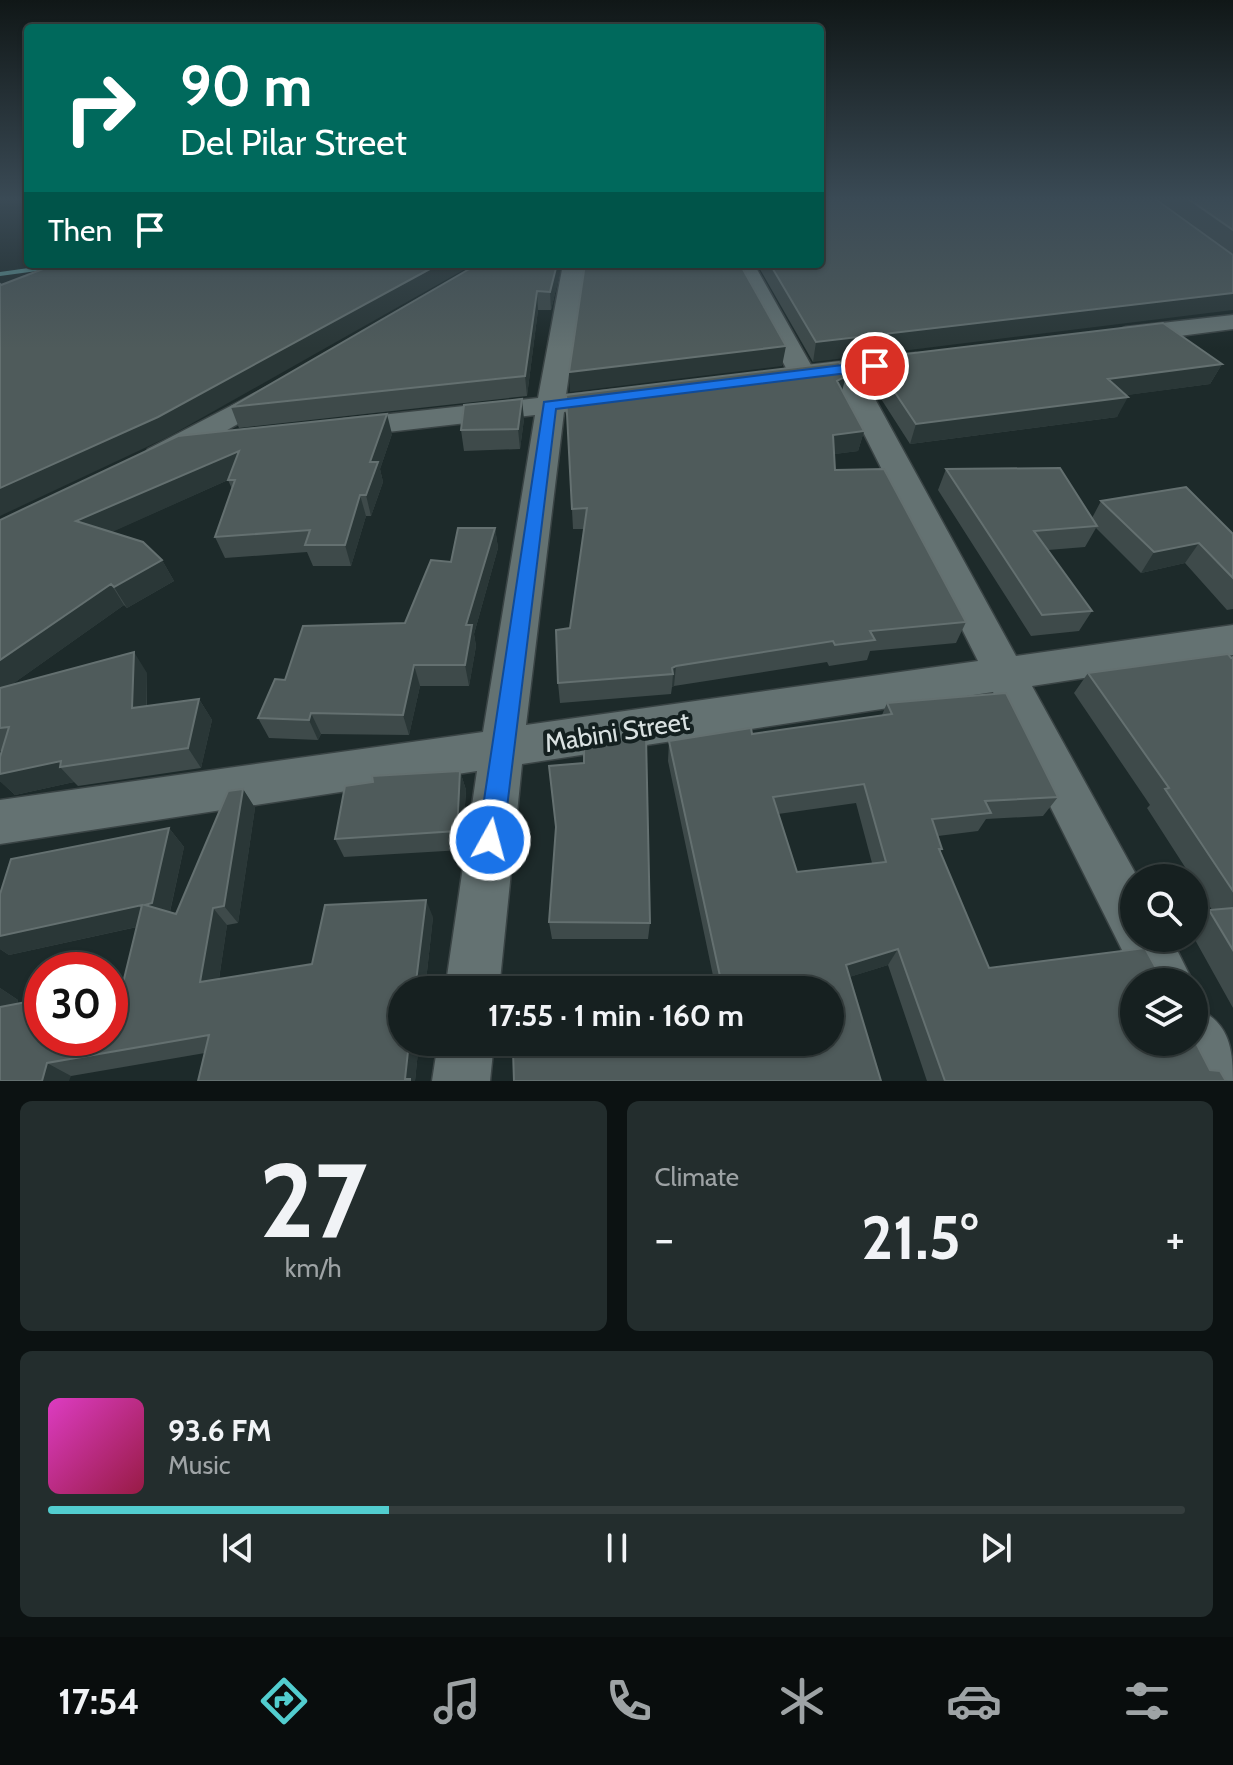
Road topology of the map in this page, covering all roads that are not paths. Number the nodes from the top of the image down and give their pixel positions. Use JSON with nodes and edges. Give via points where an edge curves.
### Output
{"nodes":[{"id":1,"x":573,"y":268,"type":"edge"},
{"id":2,"x":745,"y":268,"type":"edge"},
{"id":3,"x":1233,"y":322,"type":"edge"},
{"id":4,"x":1093,"y":339,"type":"edge"},
{"id":5,"x":938,"y":358,"type":"edge"},
{"id":6,"x":845,"y":369,"type":"junction"},
{"id":7,"x":803,"y":374,"type":"junction"},
{"id":8,"x":301,"y":377,"type":"edge"},
{"id":9,"x":771,"y":378,"type":"edge"},
{"id":10,"x":644,"y":394,"type":"edge"},
{"id":11,"x":549,"y":405,"type":"junction"},
{"id":12,"x":318,"y":431,"type":"edge"},
{"id":13,"x":242,"y":439,"type":"edge"},
{"id":14,"x":180,"y":446,"type":"junction"},
{"id":15,"x":139,"y":466,"type":"edge"},
{"id":16,"x":1233,"y":640,"type":"edge"},
{"id":17,"x":1004,"y":673,"type":"junction"},
{"id":18,"x":501,"y":749,"type":"junction"},
{"id":19,"x":0,"y":822,"type":"edge"},
{"id":20,"x":1120,"y":894,"type":"edge"},
{"id":21,"x":474,"y":976,"type":"edge"},
{"id":22,"x":464,"y":1056,"type":"edge"},
{"id":23,"x":1205,"y":1056,"type":"edge"},
{"id":24,"x":461,"y":1081,"type":"edge"},
{"id":25,"x":1218,"y":1081,"type":"edge"}],
"edges":[{"from":1,"to":11,"type":"street"},
{"from":2,"to":7,"type":"street"},
{"from":3,"to":4,"type":"street"},
{"from":5,"to":6,"type":"street"},
{"from":6,"to":7,"type":"street"},
{"from":6,"to":17,"type":"street"},
{"from":7,"to":9,"type":"street"},
{"from":8,"to":14,"type":"street"},
{"from":10,"to":11,"type":"street"},
{"from":11,"to":12,"type":"street"},
{"from":11,"to":18,"type":"street"},
{"from":13,"to":14,"type":"street"},
{"from":14,"to":15,"type":"street"},
{"from":16,"to":17,"type":"street","name":"Mabini Street"},
{"from":17,"to":18,"type":"street","name":"Mabini Street"},
{"from":17,"to":20,"type":"street"},
{"from":18,"to":19,"type":"street","name":"Mabini Street"},
{"from":18,"to":21,"type":"street"},
{"from":22,"to":24,"type":"street"},
{"from":23,"to":25,"type":"street"}]}
